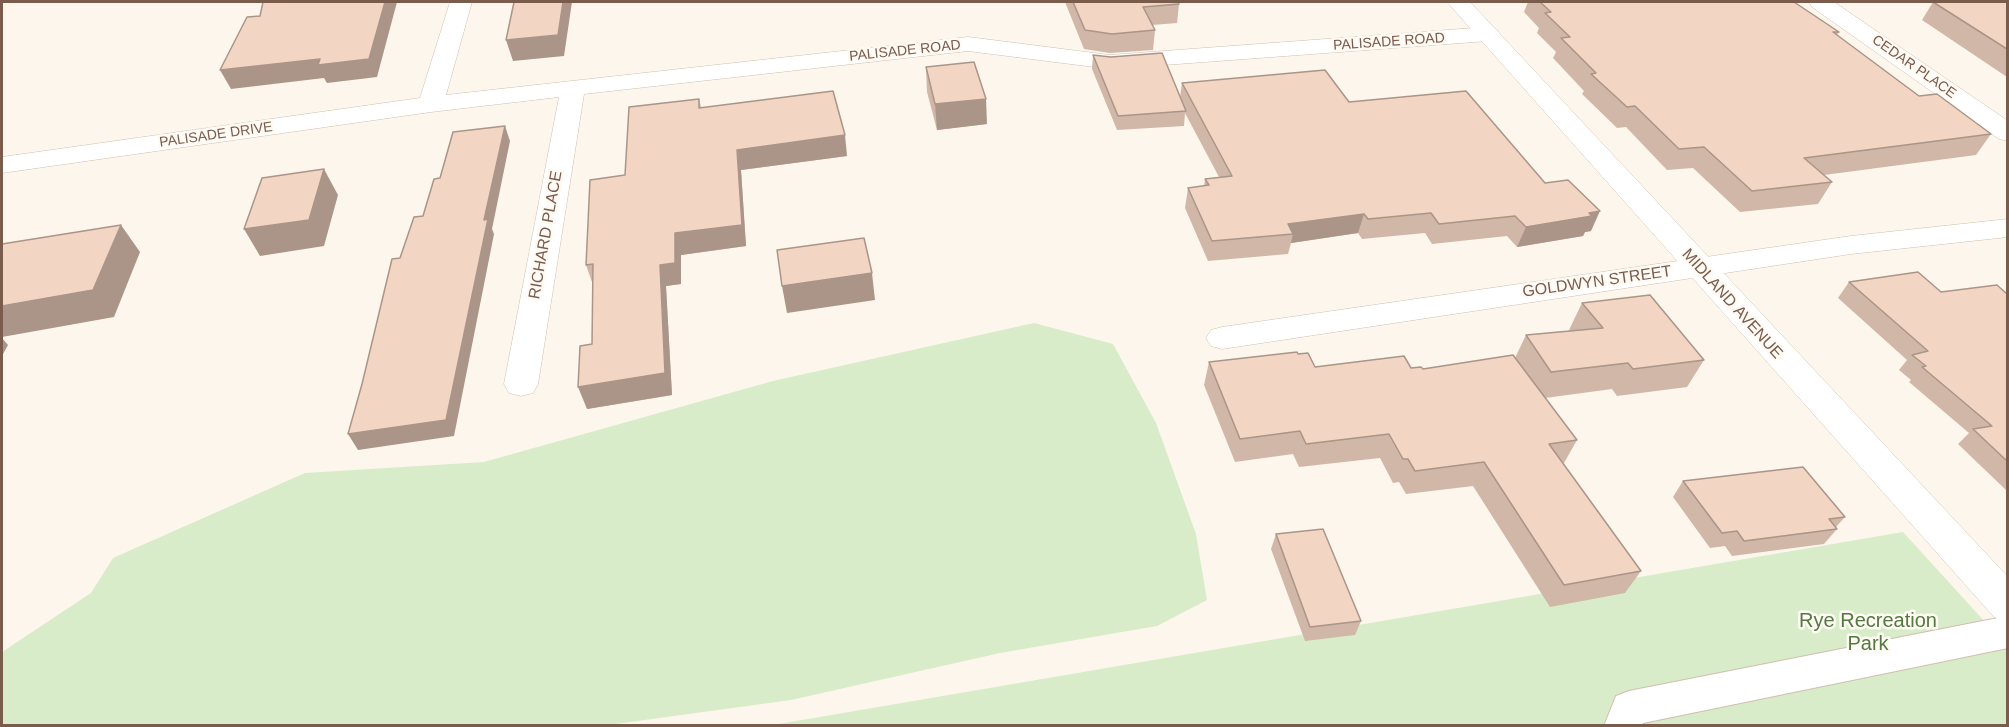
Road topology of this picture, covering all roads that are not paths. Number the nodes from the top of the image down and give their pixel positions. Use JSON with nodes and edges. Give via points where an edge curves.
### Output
{"nodes":[{"id":1,"x":461,"y":2,"type":"edge"},
{"id":2,"x":1458,"y":2,"type":"edge"},
{"id":3,"x":1820,"y":2,"type":"edge"},
{"id":4,"x":1488,"y":34,"type":"junction"},
{"id":5,"x":573,"y":87,"type":"junction"},
{"id":6,"x":430,"y":104,"type":"junction"},
{"id":7,"x":2007,"y":133,"type":"edge"},
{"id":8,"x":2,"y":165,"type":"edge"},
{"id":9,"x":2007,"y":228,"type":"edge"},
{"id":10,"x":1699,"y":267,"type":"junction"},
{"id":11,"x":1222,"y":338,"type":"dead end"},
{"id":12,"x":521,"y":384,"type":"dead end"},
{"id":13,"x":2007,"y":605,"type":"edge"},
{"id":14,"x":2007,"y":632,"type":"edge"},
{"id":15,"x":1623,"y":726,"type":"edge"}],
"edges":[{"from":1,"to":6,"type":"street"},
{"from":2,"to":4,"type":"street","name":"MIDLAND AVENUE"},
{"from":3,"to":7,"type":"street","name":"CEDAR PLACE"},
{"from":4,"to":5,"type":"street","name":"PALISADE ROAD","via":[[1110,62],[968,44]]},
{"from":4,"to":10,"type":"street","name":"MIDLAND AVENUE"},
{"from":5,"to":6,"type":"street","name":"PALISADE ROAD"},
{"from":5,"to":12,"type":"street","name":"RICHARD PLACE"},
{"from":6,"to":8,"type":"street","name":"PALISADE DRIVE"},
{"from":9,"to":10,"type":"street","name":"GOLDWYN STREET"},
{"from":10,"to":11,"type":"street","name":"GOLDWYN STREET"},
{"from":10,"to":13,"type":"street","name":"MIDLAND AVENUE"},
{"from":14,"to":15,"type":"lane","via":[[1629,708]]}]}
